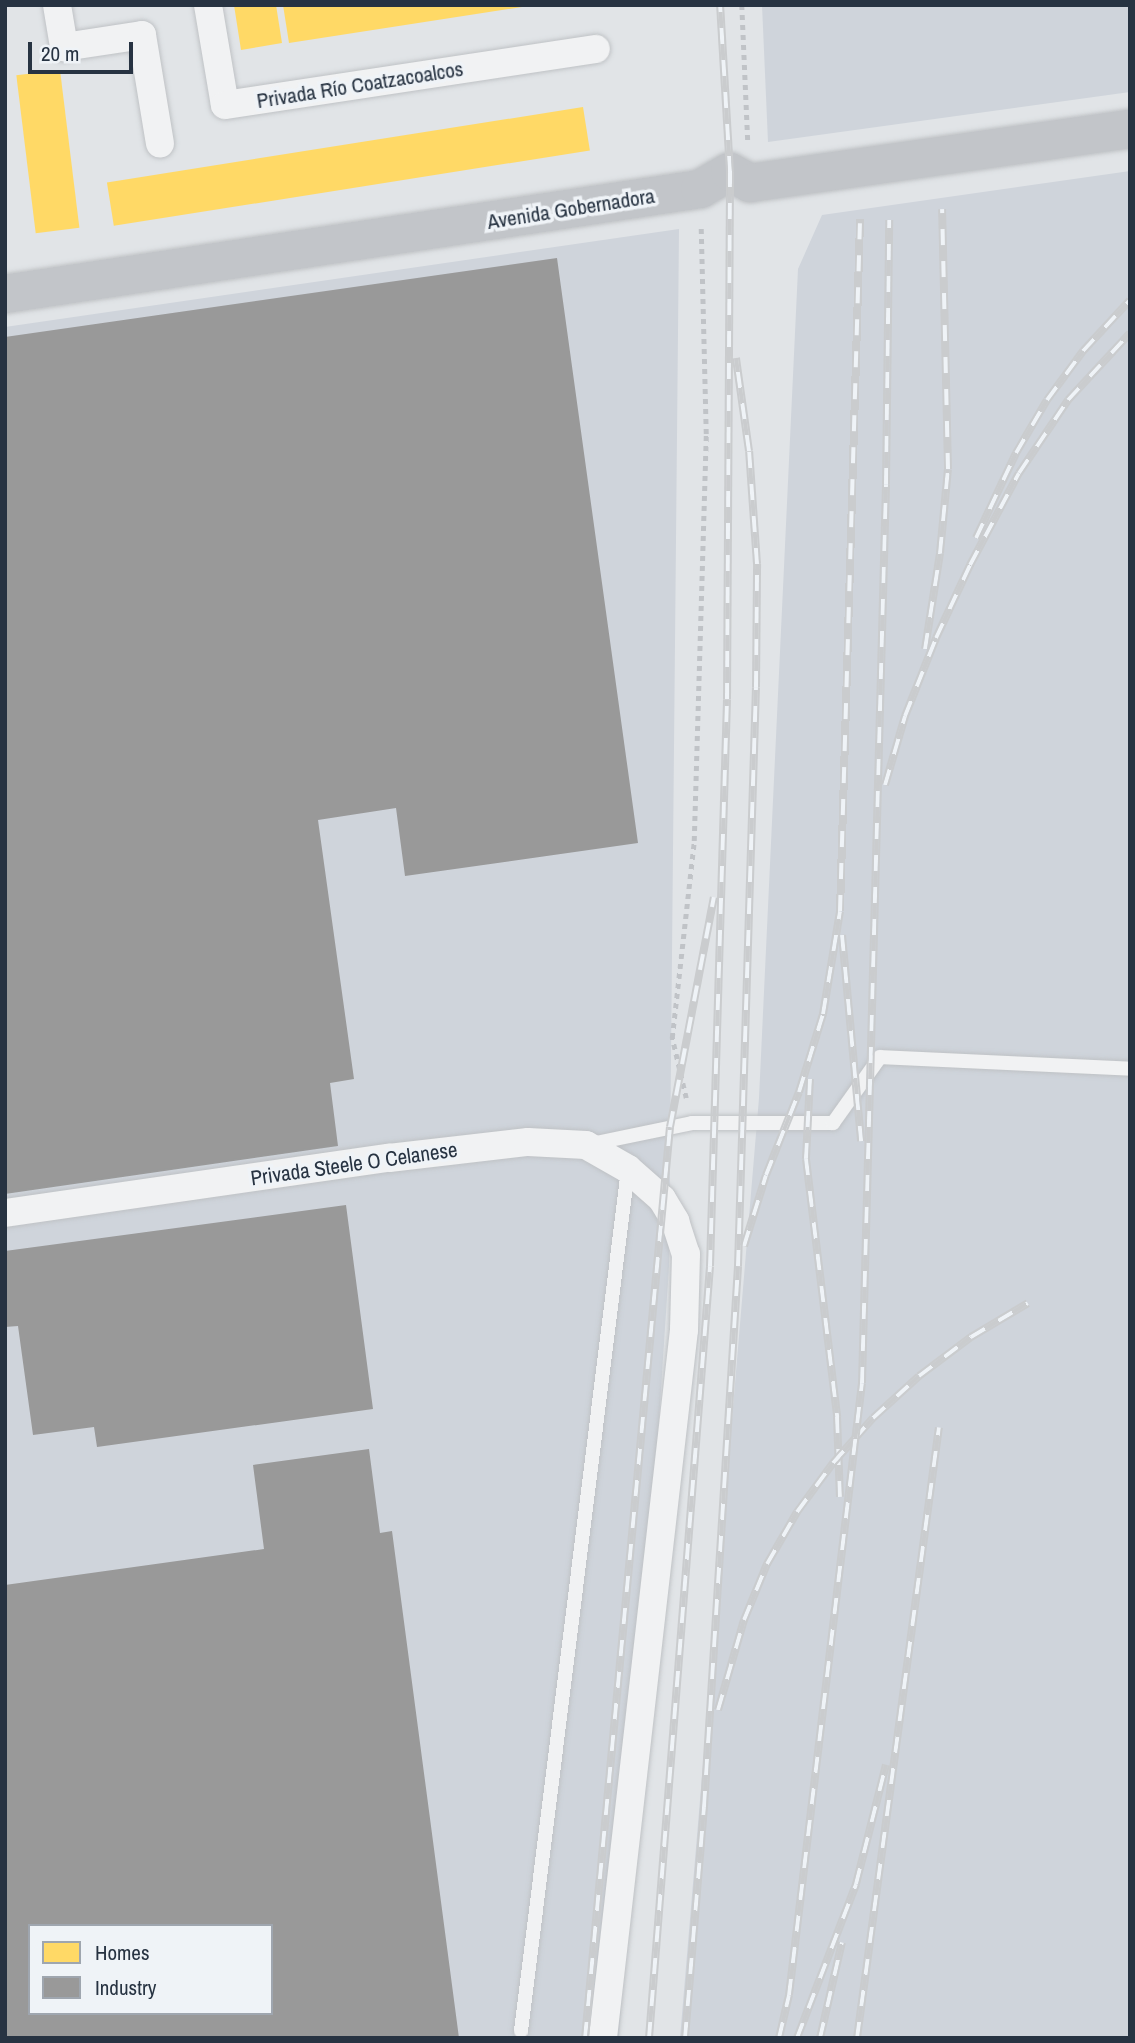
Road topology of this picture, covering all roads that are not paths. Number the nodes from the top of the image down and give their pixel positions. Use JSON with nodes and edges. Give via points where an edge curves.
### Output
{"nodes":[{"id":1,"x":208,"y":5,"type":"edge"},
{"id":2,"x":63,"y":6,"type":"edge"},
{"id":3,"x":596,"y":49,"type":"dead end"},
{"id":4,"x":1130,"y":129,"type":"edge"},
{"id":5,"x":160,"y":144,"type":"dead end"},
{"id":6,"x":5,"y":294,"type":"edge"},
{"id":7,"x":1130,"y":1069,"type":"edge"},
{"id":8,"x":586,"y":1145,"type":"junction"},
{"id":9,"x":628,"y":1169,"type":"junction"},
{"id":10,"x":5,"y":1213,"type":"edge"},
{"id":11,"x":521,"y":2031,"type":"dead end"},
{"id":12,"x":603,"y":2038,"type":"edge"}],
"edges":[{"from":1,"to":3,"type":"street","name":"Privada Río Coatzacoalcos","via":[[225,105]]},
{"from":2,"to":5,"type":"street","via":[[64,47],[142,35]]},
{"from":4,"to":6,"type":"main road","name":"Avenida Gobernadora","via":[[750,183],[730,172],[700,189]]},
{"from":7,"to":8,"type":"lane","via":[[880,1057],[833,1123],[692,1123]]},
{"from":8,"to":9,"type":"street","name":"Privada Steele O Celanese"},
{"from":8,"to":10,"type":"street","name":"Privada Steele O Celanese","via":[[528,1142],[389,1158]]},
{"from":9,"to":11,"type":"lane"},
{"from":9,"to":12,"type":"street","name":"Privada Steele O Celanese","via":[[662,1199],[675,1222],[686,1254],[684,1330]]}]}
